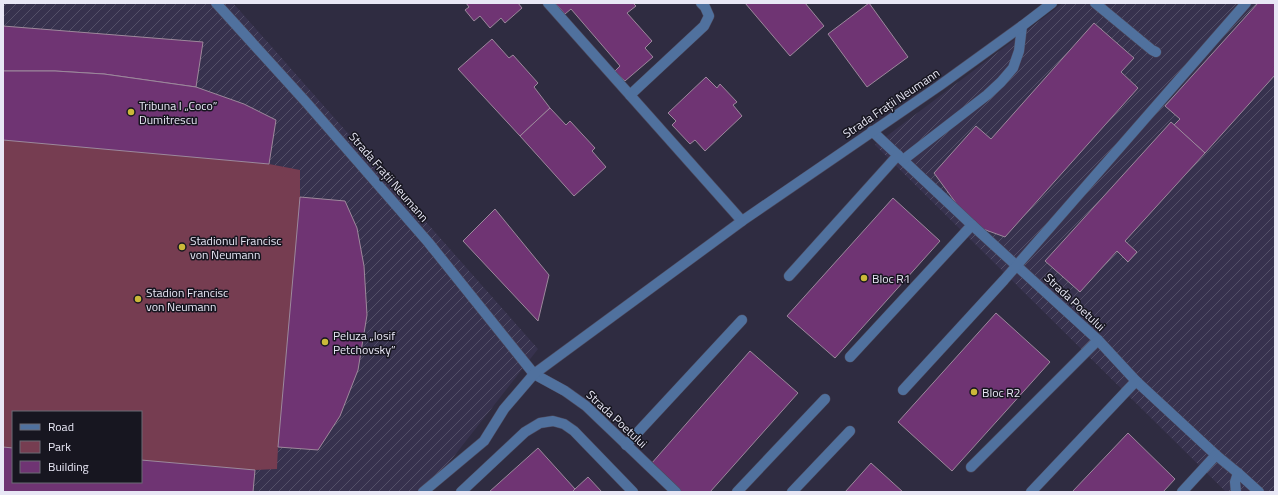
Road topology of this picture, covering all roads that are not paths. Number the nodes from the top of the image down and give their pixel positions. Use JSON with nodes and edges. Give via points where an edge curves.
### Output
{"nodes":[{"id":1,"x":216,"y":3,"type":"edge"},
{"id":2,"x":548,"y":3,"type":"edge"},
{"id":3,"x":701,"y":3,"type":"edge"},
{"id":4,"x":1052,"y":3,"type":"edge"},
{"id":5,"x":1095,"y":3,"type":"edge"},
{"id":6,"x":1246,"y":3,"type":"edge"},
{"id":7,"x":1022,"y":26,"type":"junction"},
{"id":8,"x":1156,"y":52,"type":"dead end"},
{"id":9,"x":630,"y":95,"type":"junction"},
{"id":10,"x":872,"y":130,"type":"junction"},
{"id":11,"x":901,"y":158,"type":"junction"},
{"id":12,"x":742,"y":221,"type":"junction"},
{"id":13,"x":972,"y":225,"type":"junction"},
{"id":14,"x":1017,"y":265,"type":"junction"},
{"id":15,"x":789,"y":276,"type":"dead end"},
{"id":16,"x":742,"y":320,"type":"dead end"},
{"id":17,"x":1098,"y":340,"type":"junction"},
{"id":18,"x":850,"y":357,"type":"dead end"},
{"id":19,"x":534,"y":374,"type":"junction"},
{"id":20,"x":1136,"y":380,"type":"junction"},
{"id":21,"x":903,"y":390,"type":"dead end"},
{"id":22,"x":825,"y":400,"type":"dead end"},
{"id":23,"x":850,"y":431,"type":"dead end"},
{"id":24,"x":626,"y":445,"type":"junction"},
{"id":25,"x":1216,"y":455,"type":"junction"},
{"id":26,"x":971,"y":467,"type":"dead end"},
{"id":27,"x":1238,"y":473,"type":"junction"},
{"id":28,"x":423,"y":492,"type":"edge"},
{"id":29,"x":461,"y":492,"type":"edge"},
{"id":30,"x":633,"y":492,"type":"edge"},
{"id":31,"x":676,"y":492,"type":"edge"},
{"id":32,"x":737,"y":492,"type":"edge"},
{"id":33,"x":792,"y":492,"type":"edge"},
{"id":34,"x":1031,"y":492,"type":"edge"},
{"id":35,"x":1182,"y":492,"type":"edge"},
{"id":36,"x":1236,"y":492,"type":"edge"},
{"id":37,"x":1259,"y":492,"type":"edge"}],
"edges":[{"from":1,"to":19,"type":"street","name":"Strada Frații Neumann","via":[[428,242]]},
{"from":2,"to":9,"type":"street"},
{"from":3,"to":9,"type":"street","via":[[709,16],[704,26]]},
{"from":4,"to":7,"type":"street","name":"Strada Frații Neumann"},
{"from":5,"to":8,"type":"street"},
{"from":6,"to":14,"type":"street"},
{"from":7,"to":10,"type":"street","name":"Strada Frații Neumann","via":[[939,86]]},
{"from":7,"to":11,"type":"street","via":[[1019,51],[1013,68],[1001,82]]},
{"from":9,"to":12,"type":"street"},
{"from":10,"to":11,"type":"street","name":"Strada Poetului"},
{"from":10,"to":12,"type":"street","name":"Strada Frații Neumann"},
{"from":11,"to":13,"type":"street","name":"Strada Poetului"},
{"from":11,"to":15,"type":"street"},
{"from":12,"to":19,"type":"street","name":"Strada Frații Neumann"},
{"from":13,"to":14,"type":"street","name":"Strada Poetului"},
{"from":13,"to":18,"type":"street"},
{"from":14,"to":17,"type":"street","name":"Strada Poetului"},
{"from":14,"to":21,"type":"street"},
{"from":16,"to":24,"type":"street"},
{"from":17,"to":20,"type":"street","name":"Strada Poetului"},
{"from":17,"to":26,"type":"street"},
{"from":19,"to":24,"type":"street","name":"Strada Poetului","via":[[586,406]]},
{"from":19,"to":28,"type":"street","name":"Strada Frații Neumann","via":[[504,409],[484,441]]},
{"from":20,"to":25,"type":"street","name":"Strada Poetului"},
{"from":20,"to":34,"type":"street"},
{"from":22,"to":32,"type":"street"},
{"from":23,"to":33,"type":"street"},
{"from":24,"to":31,"type":"street","name":"Strada Poetului"},
{"from":25,"to":27,"type":"street","name":"Strada Poetului"},
{"from":25,"to":35,"type":"street"},
{"from":27,"to":36,"type":"street","via":[[1235,482]]},
{"from":27,"to":37,"type":"street","name":"Strada Poetului"},
{"from":29,"to":30,"type":"street","via":[[525,432],[540,423],[553,421],[564,424],[574,431]]}]}
